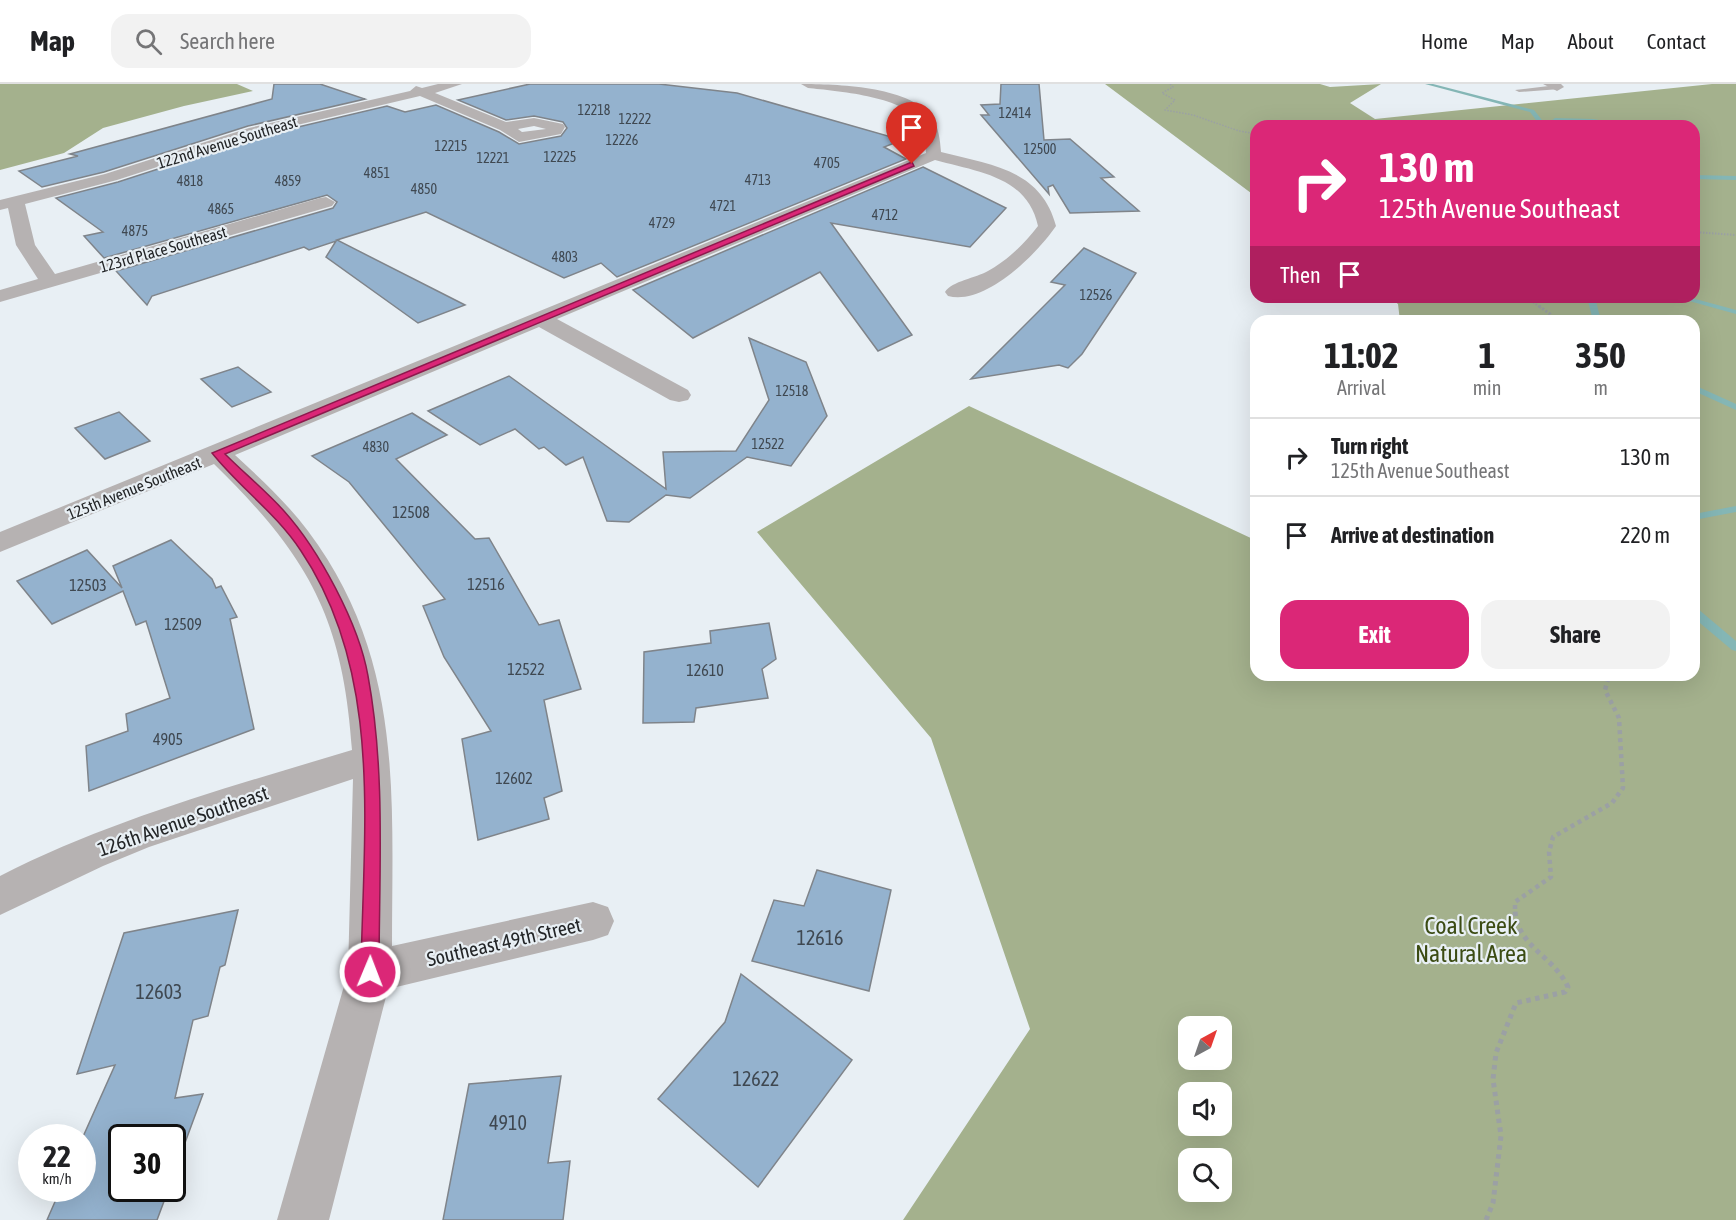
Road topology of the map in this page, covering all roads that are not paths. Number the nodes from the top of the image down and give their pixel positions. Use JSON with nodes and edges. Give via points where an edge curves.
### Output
{"nodes":[{"id":1,"x":401,"y":84,"type":"edge"},
{"id":2,"x":455,"y":84,"type":"edge"},
{"id":3,"x":808,"y":84,"type":"edge"},
{"id":4,"x":1553,"y":85,"type":"edge"},
{"id":5,"x":1519,"y":90,"type":"dead end"},
{"id":6,"x":419,"y":92,"type":"junction"},
{"id":7,"x":505,"y":127,"type":"dead end"},
{"id":8,"x":934,"y":155,"type":"junction"},
{"id":9,"x":326,"y":201,"type":"dead end"},
{"id":10,"x":8,"y":203,"type":"edge"},
{"id":11,"x":50,"y":281,"type":"junction"},
{"id":12,"x":956,"y":292,"type":"dead end"},
{"id":13,"x":0,"y":296,"type":"edge"},
{"id":14,"x":541,"y":319,"type":"junction"},
{"id":15,"x":679,"y":394,"type":"dead end"},
{"id":16,"x":218,"y":453,"type":"junction"},
{"id":17,"x":0,"y":543,"type":"edge"},
{"id":18,"x":372,"y":759,"type":"junction"},
{"id":19,"x":0,"y":897,"type":"edge"},
{"id":20,"x":593,"y":921,"type":"dead end"},
{"id":21,"x":370,"y":972,"type":"junction"},
{"id":22,"x":303,"y":1220,"type":"edge"}],
"edges":[{"from":1,"to":6,"type":"street"},
{"from":2,"to":6,"type":"street","name":"122nd Avenue Southeast"},
{"from":3,"to":8,"type":"street","via":[[872,94],[922,115],[929,126]]},
{"from":4,"to":5,"type":"lane"},
{"from":6,"to":7,"type":"street"},
{"from":6,"to":10,"type":"street","name":"122nd Avenue Southeast","via":[[254,131],[111,177]]},
{"from":8,"to":12,"type":"street","via":[[1018,182],[1041,200],[1046,213],[1047,226],[1021,258],[982,284]]},
{"from":8,"to":14,"type":"street","name":"125th Avenue Southeast"},
{"from":9,"to":11,"type":"street","name":"123rd Place Southeast"},
{"from":10,"to":11,"type":"street","via":[[30,258]]},
{"from":11,"to":13,"type":"street","name":"123rd Place Southeast"},
{"from":14,"to":15,"type":"street"},
{"from":14,"to":16,"type":"street","name":"125th Avenue Southeast"},
{"from":16,"to":17,"type":"street","name":"125th Avenue Southeast"},
{"from":16,"to":18,"type":"street","via":[[280,514],[336,600],[361,674]]},
{"from":18,"to":19,"type":"street","name":"126th Avenue Southeast","via":[[215,807],[90,853]]},
{"from":18,"to":21,"type":"street"},
{"from":20,"to":21,"type":"street","name":"Southeast 49th Street"},
{"from":21,"to":22,"type":"street"}]}
